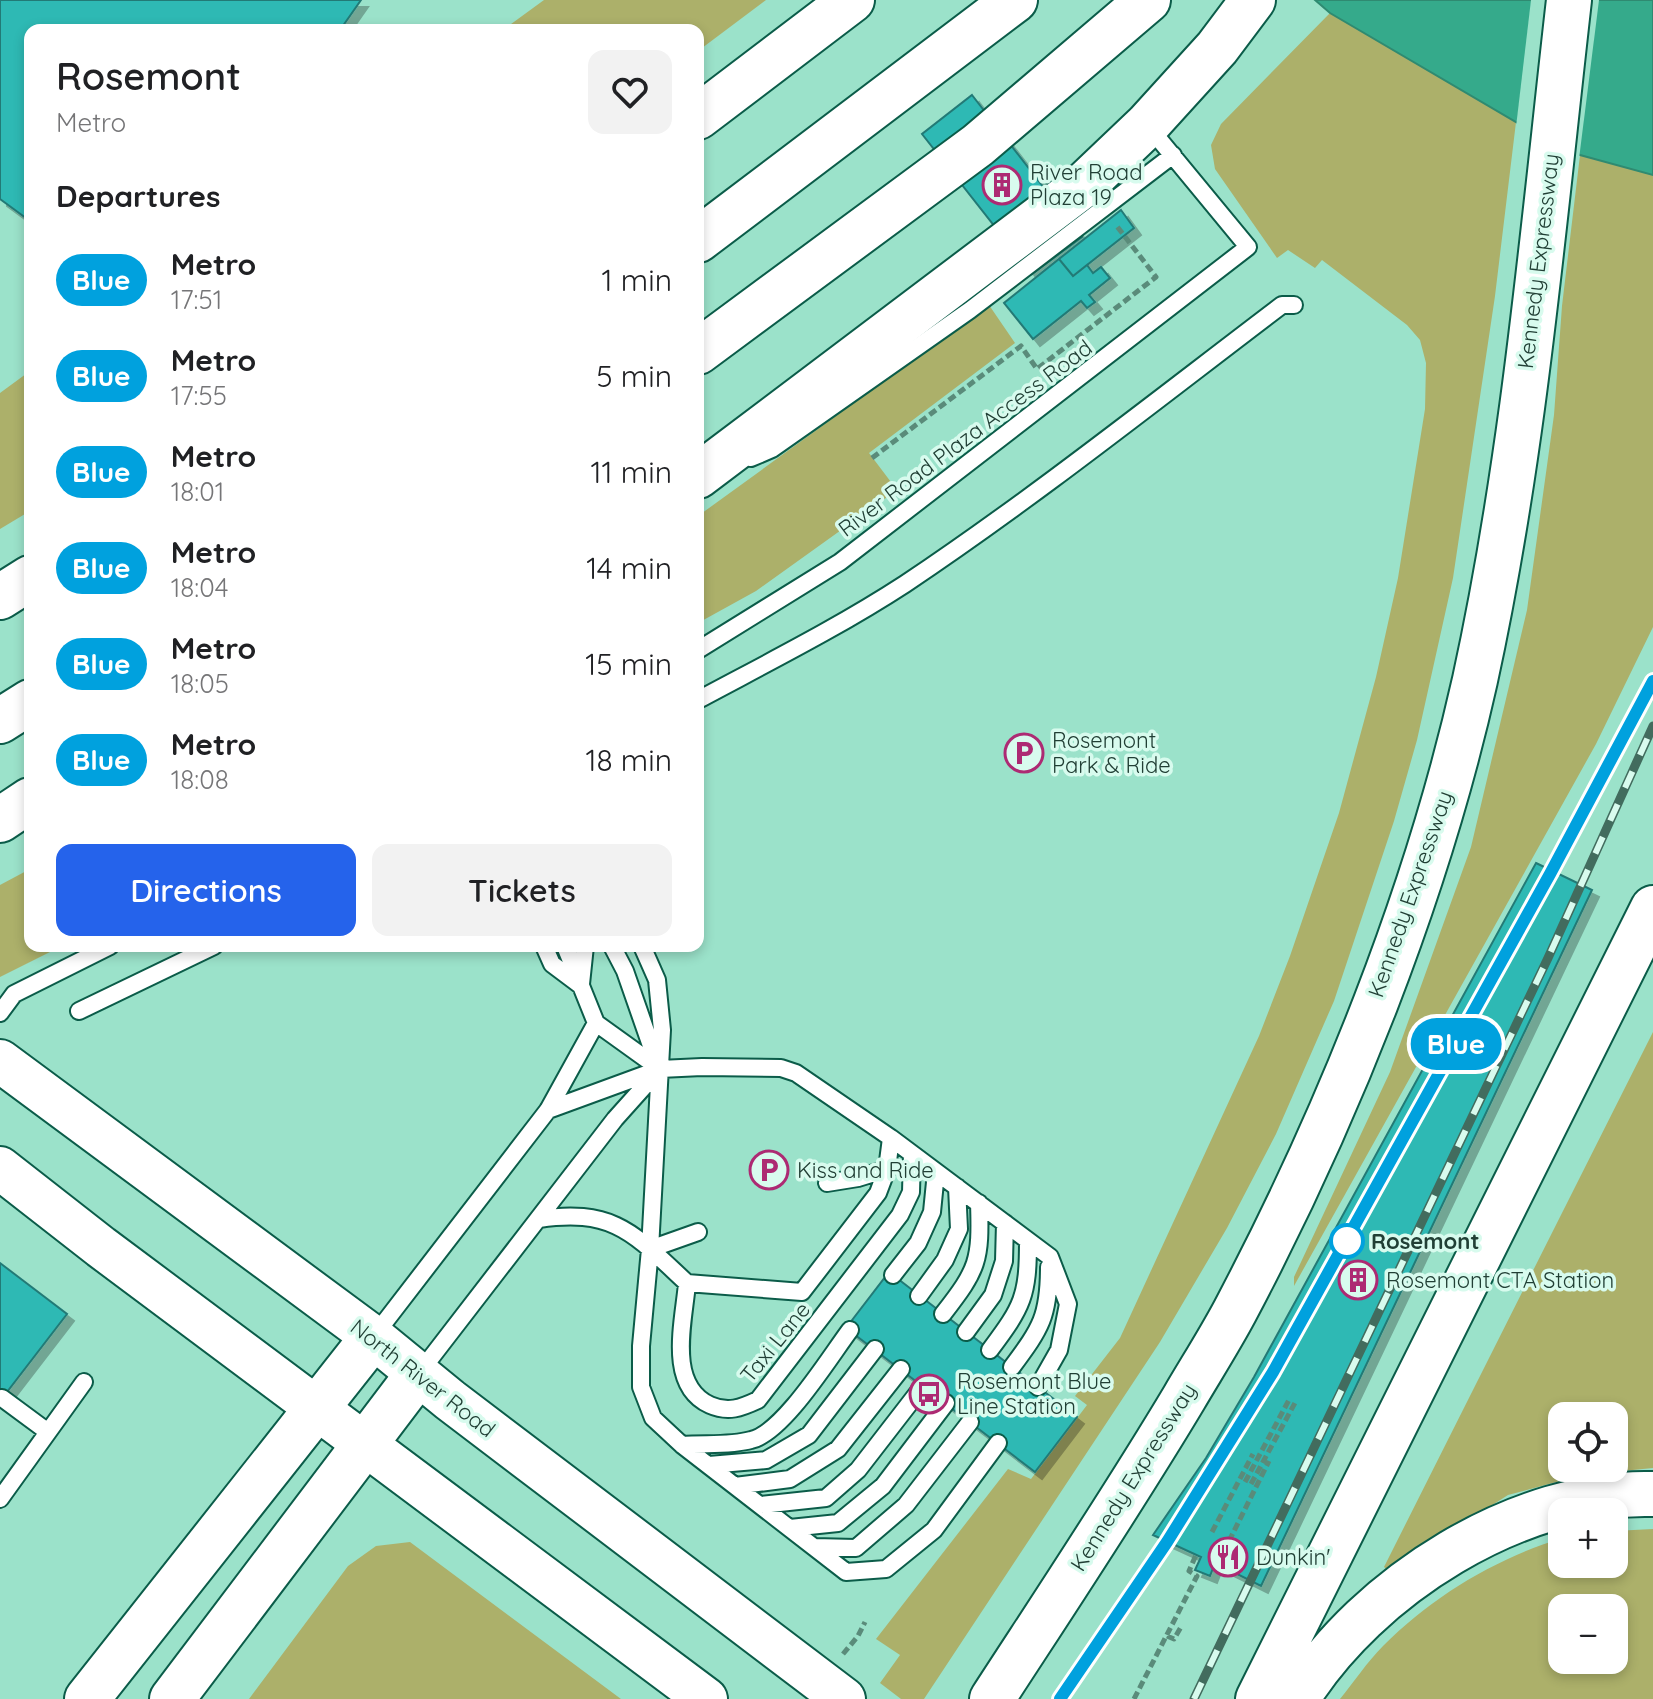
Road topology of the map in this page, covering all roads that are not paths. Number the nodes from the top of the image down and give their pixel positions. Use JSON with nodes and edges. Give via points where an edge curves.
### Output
{"nodes":[{"id":1,"x":852,"y":0,"type":"edge"},
{"id":2,"x":1015,"y":0,"type":"edge"},
{"id":3,"x":1148,"y":0,"type":"edge"},
{"id":4,"x":1253,"y":0,"type":"edge"},
{"id":5,"x":1569,"y":0,"type":"edge"},
{"id":6,"x":1086,"y":51,"type":"junction"},
{"id":7,"x":704,"y":112,"type":"edge"},
{"id":8,"x":1160,"y":140,"type":"junction"},
{"id":9,"x":704,"y":235,"type":"edge"},
{"id":10,"x":1294,"y":305,"type":"dead end"},
{"id":11,"x":704,"y":318,"type":"edge"},
{"id":12,"x":704,"y":348,"type":"edge"},
{"id":13,"x":704,"y":474,"type":"edge"},
{"id":14,"x":704,"y":477,"type":"edge"},
{"id":15,"x":24,"y":582,"type":"edge"},
{"id":16,"x":0,"y":597,"type":"edge"},
{"id":17,"x":704,"y":646,"type":"edge"},
{"id":18,"x":704,"y":697,"type":"edge"},
{"id":19,"x":24,"y":706,"type":"edge"},
{"id":20,"x":0,"y":721,"type":"edge"},
{"id":21,"x":24,"y":804,"type":"edge"},
{"id":22,"x":0,"y":820,"type":"edge"},
{"id":23,"x":24,"y":820,"type":"edge"},
{"id":24,"x":0,"y":827,"type":"edge"},
{"id":25,"x":1653,"y":908,"type":"edge"},
{"id":26,"x":98,"y":952,"type":"edge"},
{"id":27,"x":202,"y":952,"type":"edge"},
{"id":28,"x":547,"y":952,"type":"edge"},
{"id":29,"x":567,"y":952,"type":"edge"},
{"id":30,"x":584,"y":952,"type":"edge"},
{"id":31,"x":615,"y":952,"type":"edge"},
{"id":32,"x":645,"y":952,"type":"edge"},
{"id":33,"x":581,"y":985,"type":"junction"},
{"id":34,"x":79,"y":1011,"type":"dead end"},
{"id":35,"x":0,"y":1013,"type":"edge"},
{"id":36,"x":596,"y":1023,"type":"junction"},
{"id":37,"x":0,"y":1061,"type":"edge"},
{"id":38,"x":660,"y":1069,"type":"junction"},
{"id":39,"x":548,"y":1110,"type":"junction"},
{"id":40,"x":891,"y":1138,"type":"junction"},
{"id":41,"x":912,"y":1154,"type":"junction"},
{"id":42,"x":0,"y":1168,"type":"edge"},
{"id":43,"x":887,"y":1169,"type":"junction"},
{"id":44,"x":936,"y":1172,"type":"junction"},
{"id":45,"x":827,"y":1183,"type":"dead end"},
{"id":46,"x":957,"y":1187,"type":"junction"},
{"id":47,"x":979,"y":1203,"type":"junction"},
{"id":48,"x":539,"y":1219,"type":"junction"},
{"id":49,"x":1005,"y":1223,"type":"junction"},
{"id":50,"x":698,"y":1232,"type":"dead end"},
{"id":51,"x":1028,"y":1241,"type":"junction"},
{"id":52,"x":650,"y":1249,"type":"junction"},
{"id":53,"x":1050,"y":1257,"type":"junction"},
{"id":54,"x":893,"y":1275,"type":"dead end"},
{"id":55,"x":687,"y":1283,"type":"junction"},
{"id":56,"x":919,"y":1296,"type":"dead end"},
{"id":57,"x":943,"y":1314,"type":"dead end"},
{"id":58,"x":850,"y":1330,"type":"dead end"},
{"id":59,"x":966,"y":1332,"type":"dead end"},
{"id":60,"x":373,"y":1337,"type":"junction"},
{"id":61,"x":875,"y":1349,"type":"dead end"},
{"id":62,"x":990,"y":1350,"type":"dead end"},
{"id":63,"x":1012,"y":1367,"type":"dead end"},
{"id":64,"x":901,"y":1369,"type":"dead end"},
{"id":65,"x":418,"y":1374,"type":"junction"},
{"id":66,"x":84,"y":1382,"type":"dead end"},
{"id":67,"x":923,"y":1386,"type":"dead end"},
{"id":68,"x":1038,"y":1387,"type":"dead end"},
{"id":69,"x":2,"y":1398,"type":"dead end"},
{"id":70,"x":946,"y":1403,"type":"dead end"},
{"id":71,"x":318,"y":1409,"type":"junction"},
{"id":72,"x":970,"y":1422,"type":"dead end"},
{"id":73,"x":48,"y":1432,"type":"junction"},
{"id":74,"x":998,"y":1443,"type":"dead end"},
{"id":75,"x":364,"y":1445,"type":"junction"},
{"id":76,"x":682,"y":1445,"type":"junction"},
{"id":77,"x":709,"y":1465,"type":"junction"},
{"id":78,"x":735,"y":1486,"type":"junction"},
{"id":79,"x":1653,"y":1494,"type":"edge"},
{"id":80,"x":0,"y":1499,"type":"edge"},
{"id":81,"x":761,"y":1505,"type":"junction"},
{"id":82,"x":790,"y":1528,"type":"junction"},
{"id":83,"x":814,"y":1547,"type":"junction"},
{"id":84,"x":87,"y":1699,"type":"edge"},
{"id":85,"x":172,"y":1699,"type":"edge"},
{"id":86,"x":706,"y":1699,"type":"edge"},
{"id":87,"x":844,"y":1699,"type":"edge"},
{"id":88,"x":992,"y":1699,"type":"edge"},
{"id":89,"x":1258,"y":1699,"type":"edge"},
{"id":90,"x":1297,"y":1699,"type":"edge"}],
"edges":[{"from":1,"to":7,"type":"highway"},
{"from":2,"to":9,"type":"highway"},
{"from":3,"to":6,"type":"highway"},
{"from":4,"to":8,"type":"highway"},
{"from":5,"to":88,"type":"highway","name":"Kennedy Expressway","via":[[1503,541],[1474,683],[1438,817],[1386,973],[1314,1150],[1233,1313],[1136,1478]]},
{"from":6,"to":11,"type":"highway","via":[[993,101]]},
{"from":6,"to":12,"type":"highway","via":[[978,145]]},
{"from":8,"to":13,"type":"highway","via":[[1085,184]]},
{"from":8,"to":14,"type":"lane","via":[[1103,208],[970,310],[772,449]]},
{"from":8,"to":17,"type":"lane","name":"River Road Plaza Access Road","via":[[1248,247],[840,562]]},
{"from":10,"to":18,"type":"lane","via":[[1282,305],[903,585]]},
{"from":15,"to":16,"type":"highway"},
{"from":19,"to":20,"type":"highway"},
{"from":21,"to":22,"type":"highway"},
{"from":23,"to":24,"type":"highway"},
{"from":25,"to":89,"type":"highway"},
{"from":26,"to":35,"type":"lane","via":[[14,994]]},
{"from":27,"to":34,"type":"lane"},
{"from":28,"to":33,"type":"lane","via":[[552,964]]},
{"from":29,"to":33,"type":"lane"},
{"from":30,"to":33,"type":"lane"},
{"from":31,"to":38,"type":"lane"},
{"from":32,"to":38,"type":"lane","via":[[657,980]]},
{"from":33,"to":36,"type":"lane"},
{"from":36,"to":38,"type":"lane"},
{"from":36,"to":39,"type":"lane"},
{"from":37,"to":60,"type":"main road","name":"North River Road"},
{"from":38,"to":39,"type":"lane"},
{"from":38,"to":40,"type":"lane","via":[[781,1068],[813,1083]]},
{"from":38,"to":48,"type":"lane"},
{"from":38,"to":52,"type":"lane"},
{"from":39,"to":60,"type":"lane"},
{"from":40,"to":41,"type":"lane"},
{"from":40,"to":43,"type":"lane"},
{"from":41,"to":44,"type":"lane"},
{"from":41,"to":55,"type":"lane","name":"Taxi Lane","via":[[911,1192],[900,1215],[758,1400],[740,1409],[720,1410],[700,1401],[686,1384],[681,1363]]},
{"from":42,"to":71,"type":"main road"},
{"from":43,"to":45,"type":"lane"},
{"from":43,"to":55,"type":"lane","via":[[878,1193],[802,1292]]},
{"from":44,"to":46,"type":"lane"},
{"from":44,"to":54,"type":"lane","via":[[932,1212],[918,1243]]},
{"from":46,"to":47,"type":"lane"},
{"from":46,"to":56,"type":"lane","via":[[959,1229]]},
{"from":47,"to":49,"type":"lane"},
{"from":47,"to":57,"type":"lane","via":[[980,1245],[971,1277]]},
{"from":48,"to":52,"type":"lane","via":[[603,1219]]},
{"from":48,"to":65,"type":"lane"},
{"from":49,"to":51,"type":"lane"},
{"from":49,"to":59,"type":"lane","via":[[1004,1261],[993,1295]]},
{"from":50,"to":52,"type":"lane"},
{"from":51,"to":53,"type":"lane"},
{"from":51,"to":62,"type":"lane","via":[[1028,1280],[1017,1314]]},
{"from":52,"to":55,"type":"lane"},
{"from":52,"to":76,"type":"lane","via":[[641,1387],[653,1418]]},
{"from":53,"to":63,"type":"lane","via":[[1049,1297],[1039,1331]]},
{"from":53,"to":68,"type":"lane","via":[[1068,1304],[1059,1350]]},
{"from":58,"to":76,"type":"lane","via":[[773,1429],[752,1440]]},
{"from":60,"to":65,"type":"main road","name":"North River Road"},
{"from":60,"to":71,"type":"highway"},
{"from":61,"to":77,"type":"lane","via":[[809,1435],[766,1460]]},
{"from":64,"to":78,"type":"lane","via":[[838,1449],[790,1479]]},
{"from":65,"to":75,"type":"highway"},
{"from":65,"to":87,"type":"main road","name":"North River Road"},
{"from":66,"to":73,"type":"lane"},
{"from":67,"to":81,"type":"lane","via":[[858,1470],[826,1498]]},
{"from":69,"to":73,"type":"lane"},
{"from":70,"to":82,"type":"lane","via":[[883,1486],[838,1523]]},
{"from":71,"to":75,"type":"main road"},
{"from":71,"to":84,"type":"highway"},
{"from":72,"to":83,"type":"lane","via":[[906,1505],[856,1548]]},
{"from":73,"to":80,"type":"lane"},
{"from":74,"to":83,"type":"lane","via":[[934,1530],[886,1569],[846,1572]]},
{"from":75,"to":85,"type":"highway"},
{"from":75,"to":86,"type":"main road"},
{"from":76,"to":77,"type":"lane"},
{"from":77,"to":78,"type":"lane"},
{"from":78,"to":81,"type":"lane"},
{"from":79,"to":90,"type":"highway","via":[[1575,1501],[1456,1550],[1394,1592],[1353,1631]]},
{"from":81,"to":82,"type":"lane"},
{"from":82,"to":83,"type":"lane"}]}
